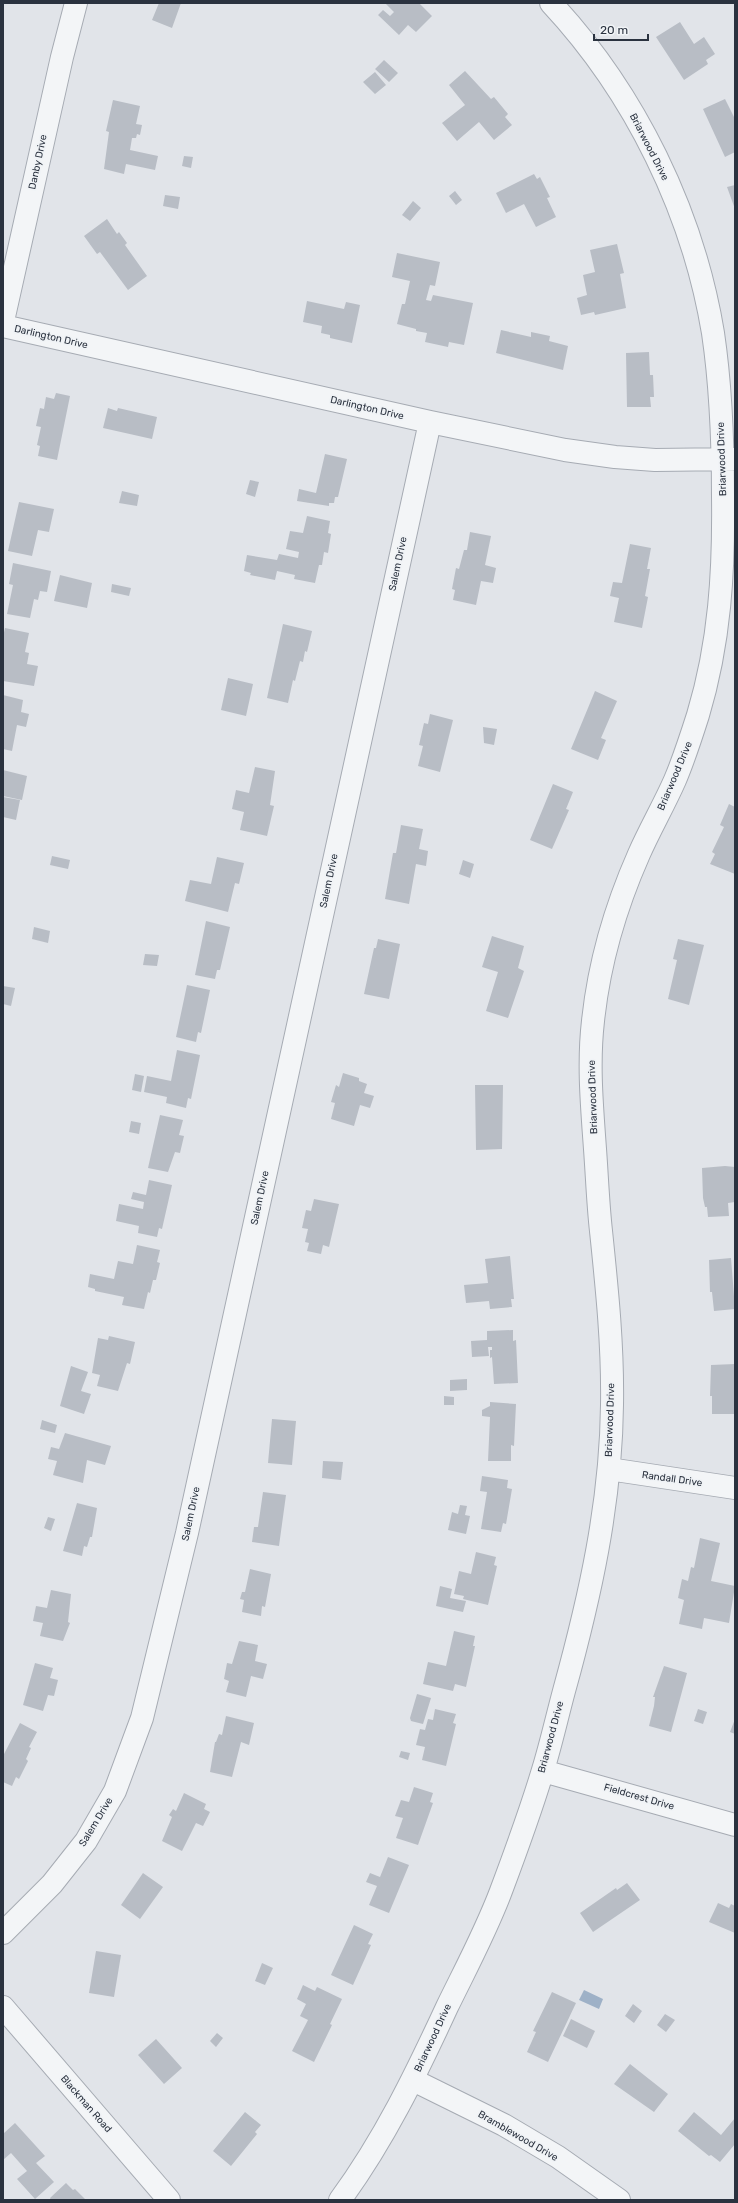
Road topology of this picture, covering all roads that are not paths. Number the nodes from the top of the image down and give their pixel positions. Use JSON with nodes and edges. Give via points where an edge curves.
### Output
{"nodes":[{"id":1,"x":76,"y":3,"type":"edge"},
{"id":2,"x":551,"y":3,"type":"edge"},
{"id":3,"x":3,"y":321,"type":"edge"},
{"id":4,"x":3,"y":326,"type":"edge"},
{"id":5,"x":430,"y":422,"type":"junction"},
{"id":6,"x":729,"y":460,"type":"edge"},
{"id":7,"x":609,"y":1469,"type":"junction"},
{"id":8,"x":735,"y":1488,"type":"edge"},
{"id":9,"x":543,"y":1771,"type":"junction"},
{"id":10,"x":735,"y":1825,"type":"edge"},
{"id":11,"x":3,"y":1933,"type":"edge"},
{"id":12,"x":3,"y":2007,"type":"edge"},
{"id":13,"x":413,"y":2080,"type":"junction"},
{"id":14,"x":169,"y":2200,"type":"edge"},
{"id":15,"x":340,"y":2200,"type":"edge"},
{"id":16,"x":619,"y":2200,"type":"edge"}],
"edges":[{"from":1,"to":3,"type":"street","name":"Danby Drive"},
{"from":2,"to":6,"type":"street","name":"Briarwood Drive","via":[[589,48],[631,111],[661,167],[680,214],[699,273],[712,333]]},
{"from":4,"to":5,"type":"street","name":"Darlington Drive"},
{"from":5,"to":6,"type":"street","name":"Darlington Drive","via":[[565,450],[615,457]]},
{"from":5,"to":11,"type":"street","name":"Salem Drive","via":[[187,1534],[142,1718],[115,1791],[86,1841],[52,1884]]},
{"from":6,"to":7,"type":"street","name":"Briarwood Drive","via":[[723,575],[711,671],[687,748],[642,848],[618,911],[606,952],[593,1018],[592,1111],[612,1345]]},
{"from":7,"to":8,"type":"street","name":"Randall Drive"},
{"from":7,"to":9,"type":"street","name":"Briarwood Drive","via":[[597,1560]]},
{"from":9,"to":10,"type":"street","name":"Fieldcrest Drive"},
{"from":9,"to":13,"type":"street","name":"Briarwood Drive","via":[[501,1891]]},
{"from":12,"to":14,"type":"street","name":"Blackman Road"},
{"from":13,"to":15,"type":"street","name":"Briarwood Drive","via":[[369,2158]]},
{"from":13,"to":16,"type":"street","name":"Bramblewood Drive","via":[[511,2129]]}]}
